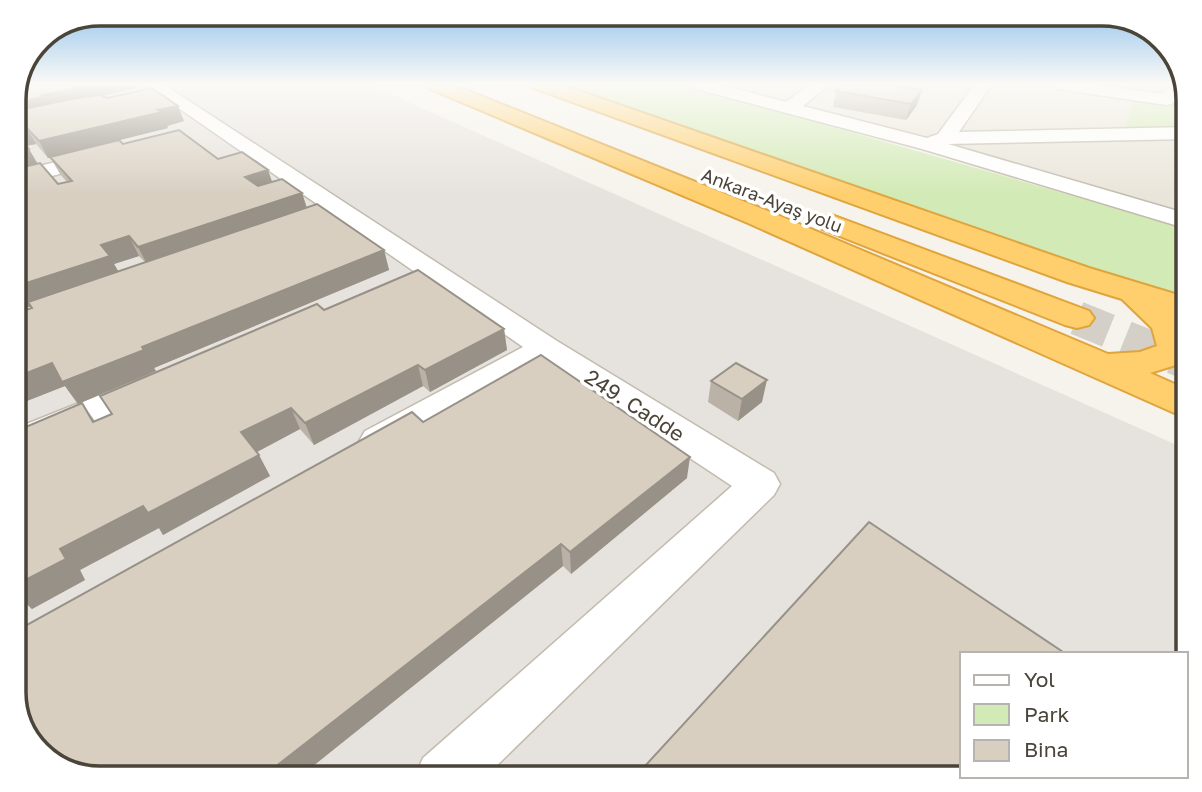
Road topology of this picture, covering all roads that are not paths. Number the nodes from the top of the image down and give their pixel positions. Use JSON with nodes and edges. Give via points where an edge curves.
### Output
{"nodes":[{"id":1,"x":190,"y":121,"type":"edge"},
{"id":2,"x":525,"y":121,"type":"edge"},
{"id":3,"x":568,"y":121,"type":"edge"},
{"id":4,"x":605,"y":121,"type":"edge"},
{"id":5,"x":646,"y":121,"type":"edge"},
{"id":6,"x":845,"y":121,"type":"edge"},
{"id":7,"x":954,"y":121,"type":"edge"},
{"id":8,"x":1113,"y":121,"type":"edge"},
{"id":9,"x":1176,"y":133,"type":"edge"},
{"id":10,"x":1108,"y":135,"type":"junction"},
{"id":11,"x":937,"y":142,"type":"junction"},
{"id":12,"x":128,"y":150,"type":"edge"},
{"id":13,"x":26,"y":176,"type":"edge"},
{"id":14,"x":344,"y":212,"type":"junction"},
{"id":15,"x":1176,"y":218,"type":"edge"},
{"id":16,"x":306,"y":225,"type":"edge"},
{"id":17,"x":427,"y":267,"type":"junction"},
{"id":18,"x":389,"y":284,"type":"edge"},
{"id":19,"x":1128,"y":290,"type":"junction"},
{"id":20,"x":1176,"y":305,"type":"edge"},
{"id":21,"x":1176,"y":342,"type":"edge"},
{"id":22,"x":1176,"y":347,"type":"edge"},
{"id":23,"x":546,"y":348,"type":"junction"},
{"id":24,"x":1104,"y":366,"type":"junction"},
{"id":25,"x":177,"y":374,"type":"edge"},
{"id":26,"x":1176,"y":400,"type":"edge"},
{"id":27,"x":26,"y":439,"type":"edge"},
{"id":28,"x":341,"y":461,"type":"edge"},
{"id":29,"x":456,"y":766,"type":"edge"}],
"edges":[{"from":1,"to":14,"type":"street","name":"249. Cadde"},
{"from":2,"to":24,"type":"highway"},
{"from":3,"to":4,"type":"highway","name":"Ankara-Ayaş yolu","via":[[1085,310]]},
{"from":5,"to":19,"type":"highway"},
{"from":6,"to":11,"type":"street"},
{"from":7,"to":11,"type":"street"},
{"from":8,"to":10,"type":"street"},
{"from":9,"to":10,"type":"street"},
{"from":10,"to":11,"type":"street"},
{"from":11,"to":15,"type":"street"},
{"from":12,"to":13,"type":"street"},
{"from":14,"to":16,"type":"street"},
{"from":14,"to":17,"type":"street","name":"249. Cadde"},
{"from":17,"to":18,"type":"street"},
{"from":17,"to":23,"type":"street","name":"249. Cadde"},
{"from":19,"to":20,"type":"highway"},
{"from":19,"to":21,"type":"highway","via":[[1157,312]]},
{"from":22,"to":24,"type":"highway","via":[[1162,359]]},
{"from":23,"to":28,"type":"street"},
{"from":23,"to":29,"type":"street","name":"249. Cadde","via":[[760,484]]},
{"from":24,"to":26,"type":"highway"},
{"from":25,"to":27,"type":"street"}]}
